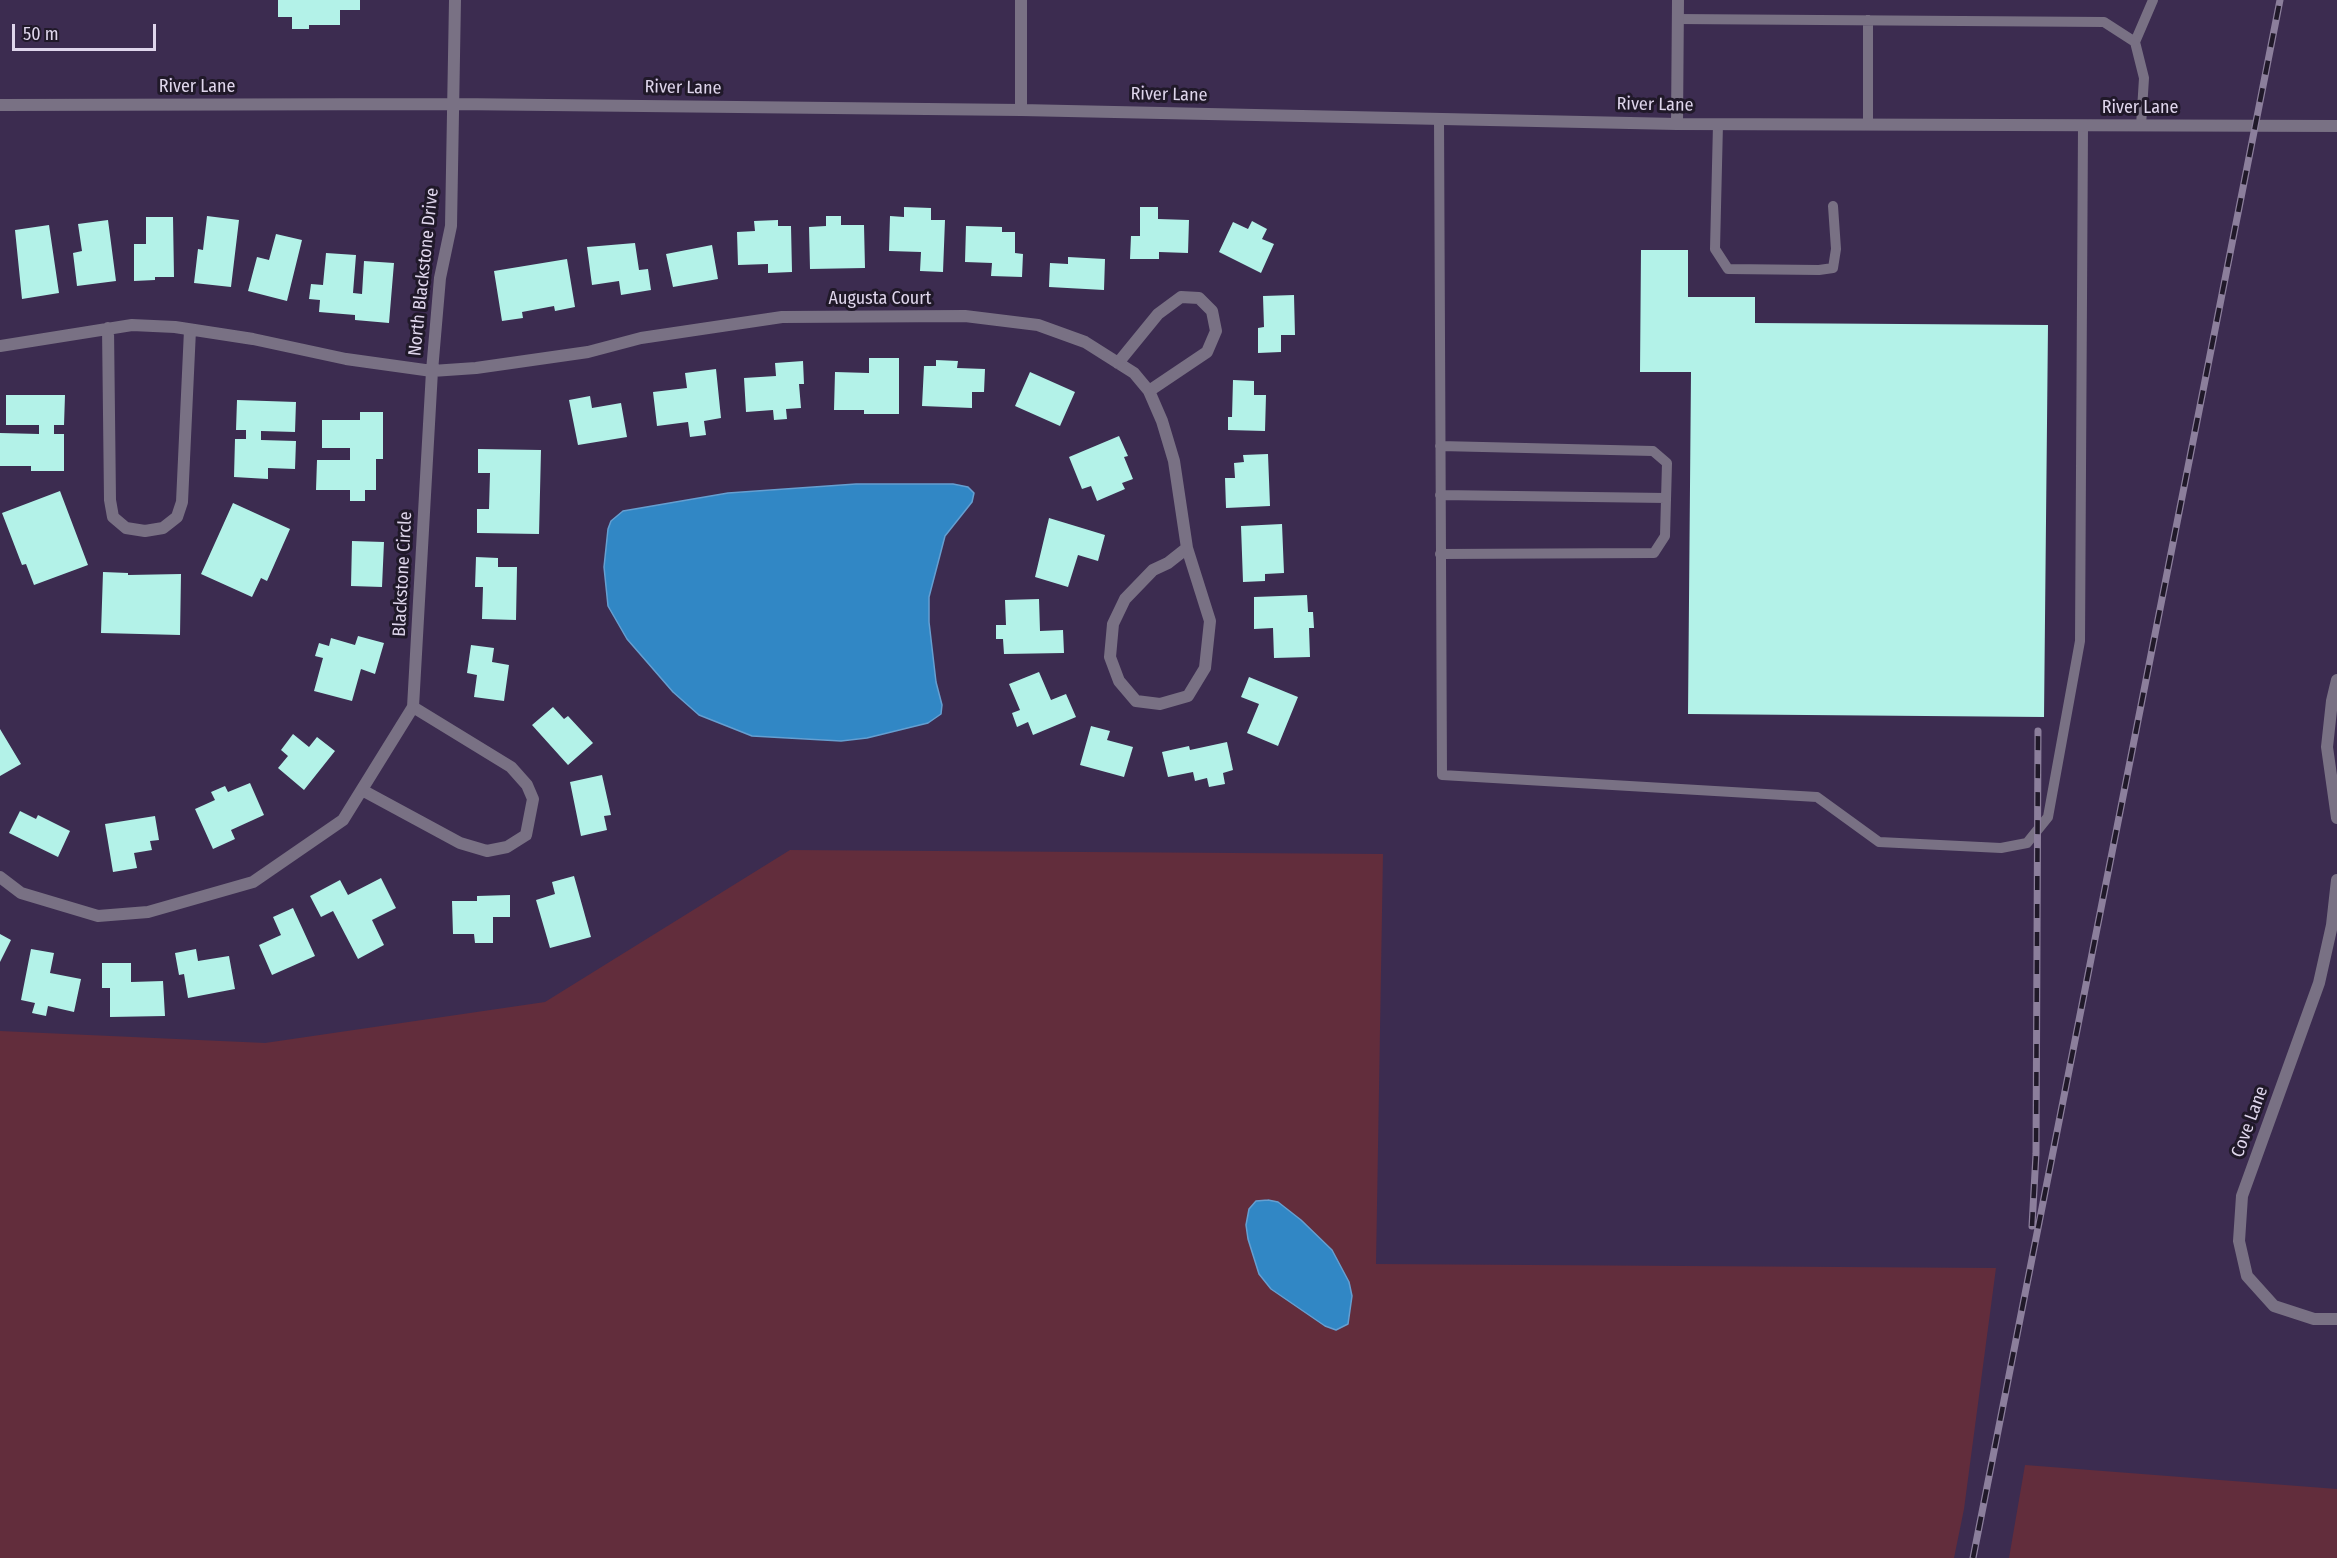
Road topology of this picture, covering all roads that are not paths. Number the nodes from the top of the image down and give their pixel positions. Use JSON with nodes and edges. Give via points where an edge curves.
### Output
{"nodes":[{"id":1,"x":455,"y":0,"type":"edge"},
{"id":2,"x":1021,"y":0,"type":"edge"},
{"id":3,"x":1678,"y":0,"type":"edge"},
{"id":4,"x":2153,"y":0,"type":"edge"},
{"id":5,"x":1677,"y":19,"type":"junction"},
{"id":6,"x":1868,"y":20,"type":"junction"},
{"id":7,"x":2136,"y":42,"type":"junction"},
{"id":8,"x":454,"y":104,"type":"junction"},
{"id":9,"x":0,"y":105,"type":"edge"},
{"id":10,"x":1021,"y":110,"type":"junction"},
{"id":11,"x":1439,"y":119,"type":"junction"},
{"id":12,"x":1677,"y":124,"type":"junction"},
{"id":13,"x":1718,"y":124,"type":"junction"},
{"id":14,"x":1868,"y":125,"type":"junction"},
{"id":15,"x":2083,"y":126,"type":"junction"},
{"id":16,"x":2141,"y":126,"type":"junction"},
{"id":17,"x":2337,"y":126,"type":"edge"},
{"id":18,"x":1833,"y":207,"type":"dead end"},
{"id":19,"x":108,"y":328,"type":"junction"},
{"id":20,"x":190,"y":330,"type":"junction"},
{"id":21,"x":0,"y":346,"type":"edge"},
{"id":22,"x":1118,"y":363,"type":"junction"},
{"id":23,"x":432,"y":371,"type":"junction"},
{"id":24,"x":1149,"y":391,"type":"junction"},
{"id":25,"x":1440,"y":446,"type":"junction"},
{"id":26,"x":1440,"y":495,"type":"junction"},
{"id":27,"x":1666,"y":498,"type":"junction"},
{"id":28,"x":1187,"y":549,"type":"junction"},
{"id":29,"x":1440,"y":554,"type":"junction"},
{"id":30,"x":2337,"y":680,"type":"edge"},
{"id":31,"x":413,"y":707,"type":"junction"},
{"id":32,"x":362,"y":790,"type":"junction"},
{"id":33,"x":2337,"y":818,"type":"edge"},
{"id":34,"x":0,"y":877,"type":"edge"},
{"id":35,"x":2337,"y":880,"type":"edge"},
{"id":36,"x":2337,"y":1319,"type":"edge"}],
"edges":[{"from":1,"to":8,"type":"street","name":"North Blackstone Drive"},
{"from":2,"to":10,"type":"street"},
{"from":3,"to":5,"type":"street"},
{"from":4,"to":7,"type":"lane"},
{"from":5,"to":6,"type":"lane"},
{"from":5,"to":12,"type":"street"},
{"from":6,"to":7,"type":"lane","via":[[2104,22]]},
{"from":6,"to":14,"type":"lane"},
{"from":7,"to":16,"type":"lane","via":[[2144,78]]},
{"from":8,"to":9,"type":"street","name":"River Lane"},
{"from":8,"to":10,"type":"street","name":"River Lane"},
{"from":8,"to":23,"type":"street","name":"North Blackstone Drive","via":[[452,226],[440,278]]},
{"from":10,"to":11,"type":"street","name":"River Lane"},
{"from":11,"to":12,"type":"street","name":"River Lane"},
{"from":11,"to":25,"type":"lane"},
{"from":12,"to":13,"type":"street","name":"River Lane"},
{"from":13,"to":14,"type":"street","name":"River Lane"},
{"from":13,"to":18,"type":"lane","via":[[1715,249],[1728,269],[1833,268]]},
{"from":14,"to":15,"type":"street","name":"River Lane"},
{"from":15,"to":16,"type":"street","name":"River Lane"},
{"from":15,"to":29,"type":"lane","via":[[2080,641],[2048,817],[2027,843],[2001,848],[1879,842],[1817,797],[1442,775]]},
{"from":16,"to":17,"type":"street","name":"River Lane"},
{"from":19,"to":20,"type":"street","via":[[132,325]]},
{"from":19,"to":20,"type":"street","via":[[113,517],[126,528],[145,531],[163,528],[177,517],[182,502]]},
{"from":19,"to":21,"type":"street"},
{"from":20,"to":23,"type":"street"},
{"from":22,"to":23,"type":"street","name":"Augusta Court","via":[[1085,342],[1038,325],[965,316],[793,317],[641,338],[588,352]]},
{"from":22,"to":24,"type":"street","name":"Augusta Court","via":[[1134,373]]},
{"from":22,"to":24,"type":"street","via":[[1158,314],[1181,297],[1199,298],[1212,311],[1216,331],[1207,352]]},
{"from":23,"to":31,"type":"street","name":"Blackstone Circle"},
{"from":24,"to":28,"type":"street","name":"Augusta Court","via":[[1174,461]]},
{"from":25,"to":26,"type":"lane"},
{"from":25,"to":27,"type":"lane","via":[[1653,451],[1666,463]]},
{"from":26,"to":27,"type":"lane"},
{"from":26,"to":29,"type":"lane"},
{"from":27,"to":29,"type":"lane","via":[[1665,536],[1654,553]]},
{"from":28,"to":28,"type":"street","name":"Augusta Court","via":[[1153,570],[1125,600],[1113,624],[1110,657],[1119,681],[1136,700],[1160,704],[1188,696],[1204,668],[1210,621]]},
{"from":30,"to":33,"type":"street","via":[[2327,747]]},
{"from":31,"to":32,"type":"street","name":"Blackstone Circle"},
{"from":31,"to":32,"type":"street","via":[[511,767],[527,784],[533,799],[526,835],[507,848],[487,851],[460,843]]},
{"from":32,"to":34,"type":"street","name":"Blackstone Circle","via":[[343,820],[252,882],[148,912],[98,916],[21,893]]},
{"from":35,"to":36,"type":"street","name":"Cove Lane","via":[[2319,983],[2242,1196],[2240,1241],[2247,1276],[2274,1306],[2314,1319]]}]}
